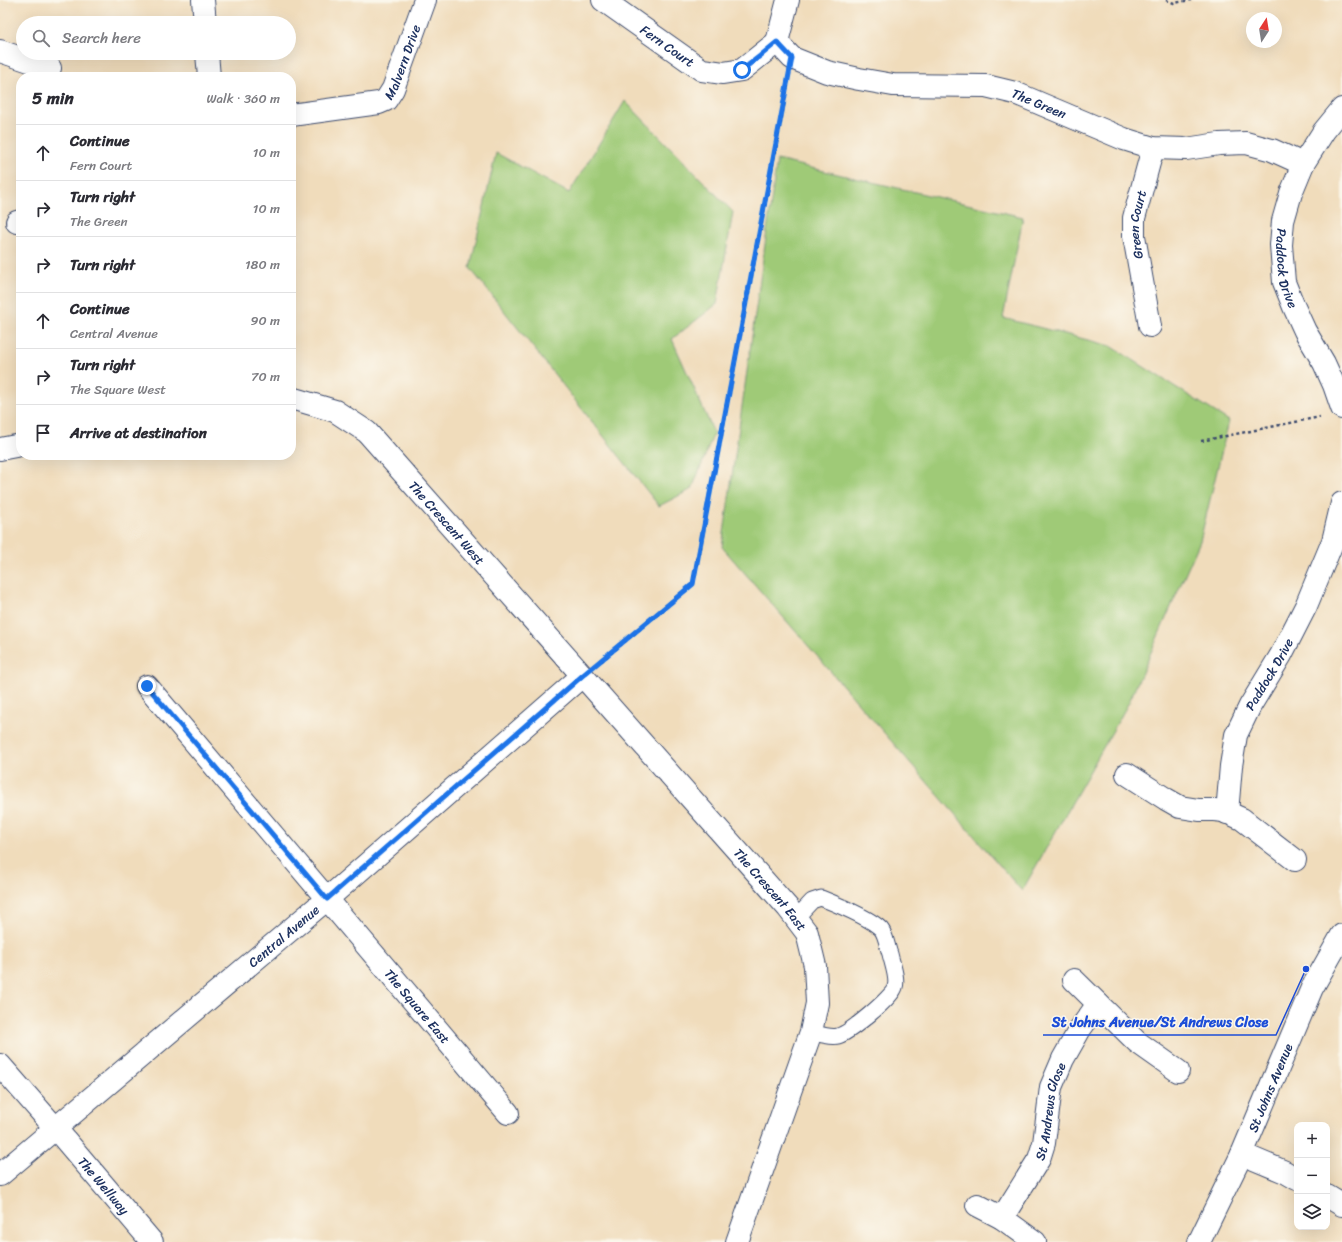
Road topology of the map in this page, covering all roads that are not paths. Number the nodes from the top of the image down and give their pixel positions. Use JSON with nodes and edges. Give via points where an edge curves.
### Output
{"nodes":[{"id":1,"x":203,"y":0,"type":"edge"},
{"id":2,"x":425,"y":0,"type":"edge"},
{"id":3,"x":603,"y":0,"type":"edge"},
{"id":4,"x":788,"y":0,"type":"edge"},
{"id":5,"x":204,"y":16,"type":"edge"},
{"id":6,"x":777,"y":42,"type":"junction"},
{"id":7,"x":0,"y":51,"type":"edge"},
{"id":8,"x":16,"y":56,"type":"edge"},
{"id":9,"x":30,"y":60,"type":"edge"},
{"id":10,"x":208,"y":60,"type":"edge"},
{"id":11,"x":54,"y":67,"type":"edge"},
{"id":12,"x":209,"y":72,"type":"edge"},
{"id":13,"x":1342,"y":109,"type":"edge"},
{"id":14,"x":296,"y":114,"type":"edge"},
{"id":15,"x":1153,"y":148,"type":"junction"},
{"id":16,"x":1303,"y":164,"type":"junction"},
{"id":17,"x":1150,"y":326,"type":"dead end"},
{"id":18,"x":1338,"y":383,"type":"edge"},
{"id":19,"x":296,"y":400,"type":"edge"},
{"id":20,"x":1334,"y":412,"type":"edge"},
{"id":21,"x":16,"y":446,"type":"edge"},
{"id":22,"x":0,"y":449,"type":"edge"},
{"id":23,"x":1342,"y":504,"type":"edge"},
{"id":24,"x":1337,"y":543,"type":"edge"},
{"id":25,"x":582,"y":676,"type":"junction"},
{"id":26,"x":147,"y":686,"type":"dead end"},
{"id":27,"x":1126,"y":774,"type":"dead end"},
{"id":28,"x":1227,"y":813,"type":"junction"},
{"id":29,"x":1295,"y":860,"type":"dead end"},
{"id":30,"x":327,"y":899,"type":"junction"},
{"id":31,"x":796,"y":918,"type":"junction"},
{"id":32,"x":1342,"y":935,"type":"edge"},
{"id":33,"x":1074,"y":980,"type":"dead end"},
{"id":34,"x":1098,"y":1004,"type":"junction"},
{"id":35,"x":811,"y":1032,"type":"junction"},
{"id":36,"x":0,"y":1065,"type":"edge"},
{"id":37,"x":1178,"y":1071,"type":"dead end"},
{"id":38,"x":508,"y":1113,"type":"dead end"},
{"id":39,"x":56,"y":1129,"type":"junction"},
{"id":40,"x":1242,"y":1154,"type":"junction"},
{"id":41,"x":0,"y":1175,"type":"edge"},
{"id":42,"x":1294,"y":1177,"type":"edge"},
{"id":43,"x":1330,"y":1198,"type":"edge"},
{"id":44,"x":977,"y":1205,"type":"dead end"},
{"id":45,"x":1342,"y":1205,"type":"edge"},
{"id":46,"x":1002,"y":1218,"type":"junction"},
{"id":47,"x":152,"y":1242,"type":"edge"},
{"id":48,"x":737,"y":1242,"type":"edge"},
{"id":49,"x":1035,"y":1242,"type":"edge"},
{"id":50,"x":1199,"y":1242,"type":"edge"}],
"edges":[{"from":1,"to":5,"type":"street"},
{"from":2,"to":14,"type":"street","name":"Malvern Drive","via":[[393,89],[386,100]]},
{"from":3,"to":6,"type":"street","name":"Fern Court","via":[[702,70],[723,73],[742,70]]},
{"from":4,"to":6,"type":"street"},
{"from":6,"to":15,"type":"street","name":"The Green","via":[[792,58],[827,72],[893,86],[986,86],[1015,93],[1124,139]]},
{"from":7,"to":8,"type":"street"},
{"from":9,"to":11,"type":"street"},
{"from":10,"to":12,"type":"street"},
{"from":13,"to":16,"type":"street","name":"Paddock Drive"},
{"from":15,"to":16,"type":"street","name":"The Green","via":[[1186,149],[1246,143],[1272,150]]},
{"from":15,"to":17,"type":"street","name":"Green Court","via":[[1134,218],[1134,236]]},
{"from":16,"to":18,"type":"street","name":"Paddock Drive","via":[[1283,220],[1281,245],[1284,282],[1305,331]]},
{"from":18,"to":20,"type":"street","name":"Paddock Drive"},
{"from":19,"to":25,"type":"street","name":"The Crescent West","via":[[334,411],[367,432]]},
{"from":21,"to":22,"type":"street"},
{"from":23,"to":24,"type":"street","name":"Paddock Drive"},
{"from":24,"to":28,"type":"street","name":"Paddock Drive","via":[[1281,655],[1250,706],[1236,735]]},
{"from":25,"to":30,"type":"street","name":"Central Avenue"},
{"from":25,"to":31,"type":"street","name":"The Crescent East"},
{"from":26,"to":30,"type":"street","name":"The Square East"},
{"from":27,"to":28,"type":"street","via":[[1180,807]]},
{"from":28,"to":29,"type":"street","via":[[1242,819]]},
{"from":30,"to":38,"type":"street","name":"The Square East"},
{"from":30,"to":39,"type":"street","name":"Central Avenue"},
{"from":31,"to":35,"type":"street","name":"The Crescent East","via":[[806,933],[815,966],[817,1003]]},
{"from":31,"to":35,"type":"lane","via":[[812,901],[821,898],[876,925],[884,934],[896,985],[890,996],[843,1034],[834,1036]]},
{"from":32,"to":40,"type":"street","name":"St Johns Avenue","via":[[1312,988]]},
{"from":33,"to":34,"type":"street"},
{"from":34,"to":37,"type":"street","via":[[1136,1042]]},
{"from":34,"to":46,"type":"street","name":"St Andrews Close","via":[[1063,1059],[1051,1087],[1040,1159]]},
{"from":35,"to":48,"type":"street","name":"The Crescent East"},
{"from":36,"to":39,"type":"street","name":"The Wellway"},
{"from":39,"to":41,"type":"street","name":"Central Avenue"},
{"from":39,"to":47,"type":"street","name":"The Wellway"},
{"from":40,"to":42,"type":"street"},
{"from":40,"to":50,"type":"street","name":"St Johns Avenue"},
{"from":43,"to":45,"type":"street"},
{"from":44,"to":46,"type":"street"},
{"from":46,"to":49,"type":"street"}]}
